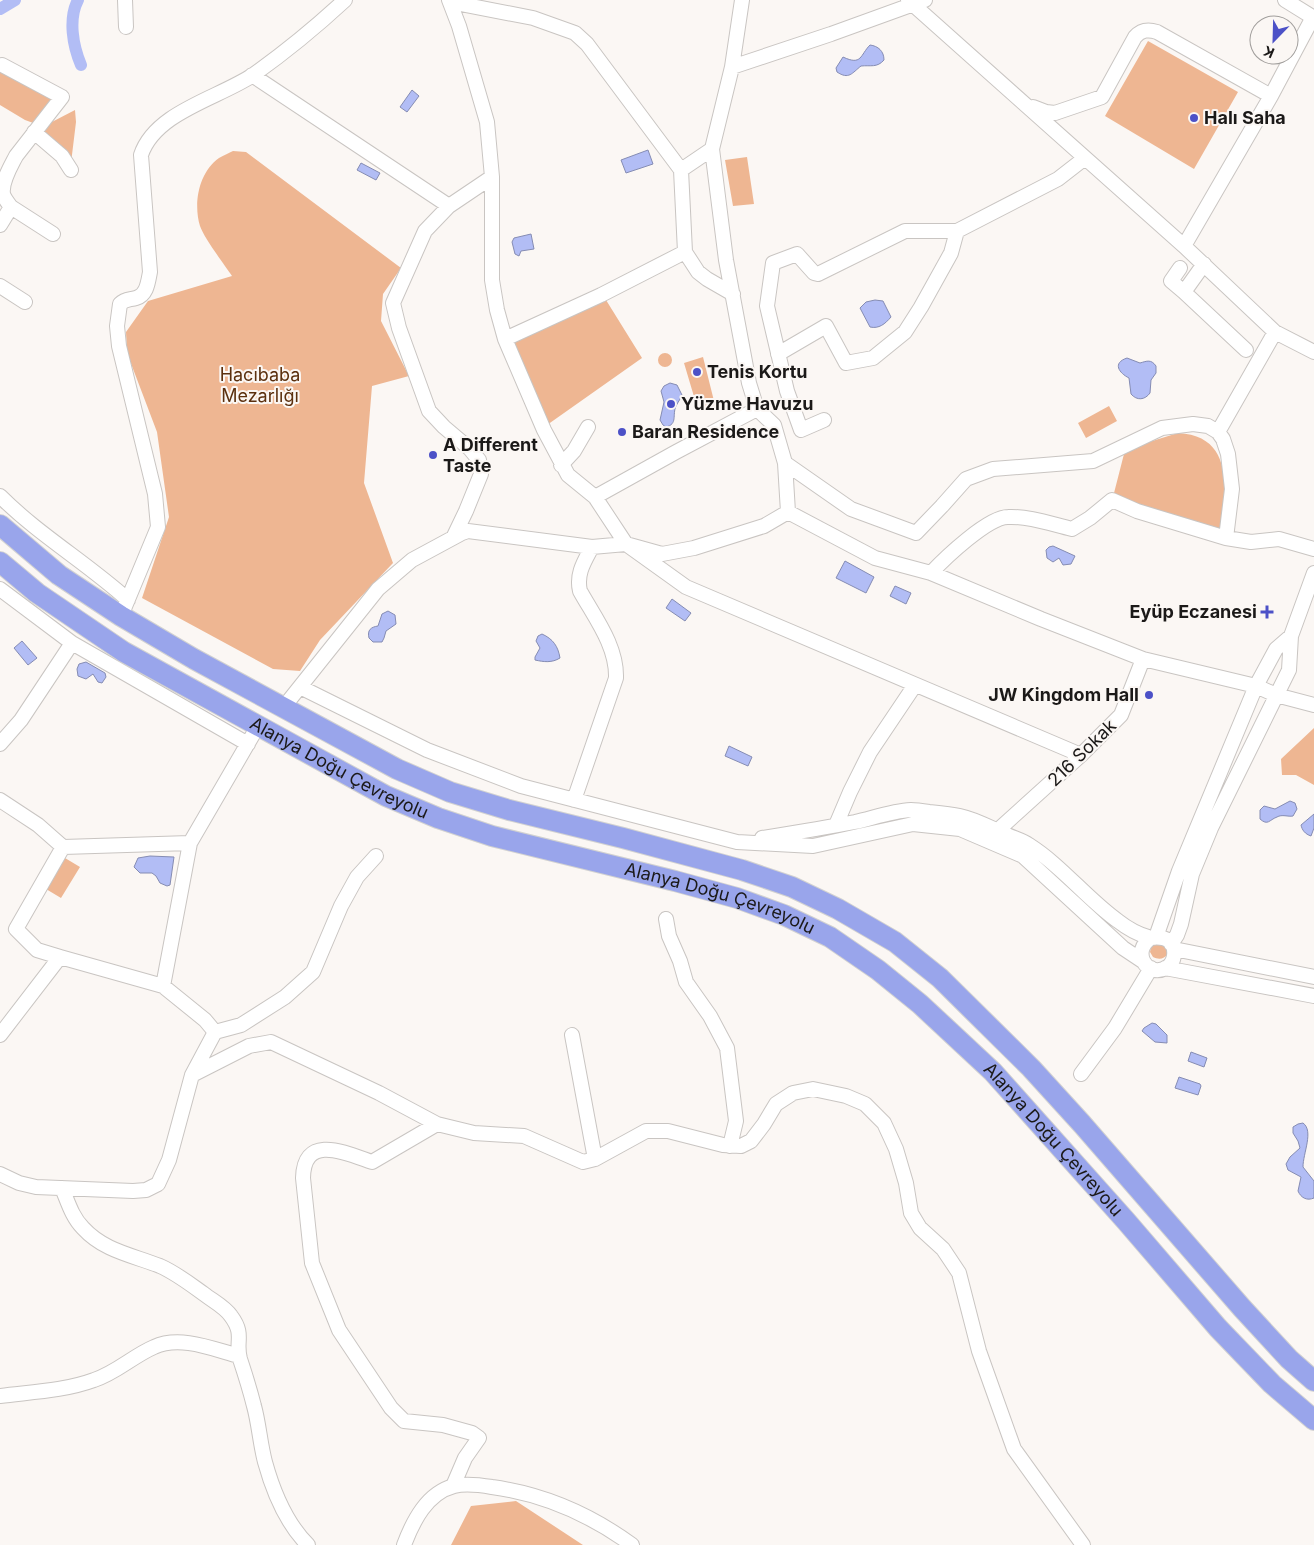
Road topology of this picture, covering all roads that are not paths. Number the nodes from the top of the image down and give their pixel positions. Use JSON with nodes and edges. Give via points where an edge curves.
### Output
{"nodes":[{"id":1,"x":125,"y":0,"type":"edge"},
{"id":2,"x":345,"y":0,"type":"edge"},
{"id":3,"x":742,"y":0,"type":"edge"},
{"id":4,"x":1285,"y":0,"type":"edge"},
{"id":5,"x":450,"y":1,"type":"edge"},
{"id":6,"x":915,"y":2,"type":"edge"},
{"id":7,"x":1314,"y":17,"type":"edge"},
{"id":8,"x":126,"y":27,"type":"dead end"},
{"id":9,"x":2,"y":65,"type":"dead end"},
{"id":10,"x":732,"y":67,"type":"junction"},
{"id":11,"x":252,"y":75,"type":"junction"},
{"id":12,"x":1270,"y":96,"type":"junction"},
{"id":13,"x":1024,"y":103,"type":"junction"},
{"id":14,"x":34,"y":132,"type":"junction"},
{"id":15,"x":712,"y":149,"type":"junction"},
{"id":16,"x":1085,"y":158,"type":"junction"},
{"id":17,"x":72,"y":170,"type":"dead end"},
{"id":18,"x":681,"y":170,"type":"junction"},
{"id":19,"x":492,"y":177,"type":"junction"},
{"id":20,"x":449,"y":206,"type":"junction"},
{"id":21,"x":10,"y":208,"type":"junction"},
{"id":22,"x":0,"y":225,"type":"edge"},
{"id":23,"x":957,"y":231,"type":"junction"},
{"id":24,"x":53,"y":234,"type":"dead end"},
{"id":25,"x":1184,"y":246,"type":"junction"},
{"id":26,"x":685,"y":252,"type":"junction"},
{"id":27,"x":1204,"y":264,"type":"junction"},
{"id":28,"x":1180,"y":268,"type":"dead end"},
{"id":29,"x":0,"y":286,"type":"edge"},
{"id":30,"x":1184,"y":292,"type":"junction"},
{"id":31,"x":733,"y":294,"type":"junction"},
{"id":32,"x":25,"y":302,"type":"dead end"},
{"id":33,"x":1275,"y":332,"type":"junction"},
{"id":34,"x":505,"y":339,"type":"junction"},
{"id":35,"x":1246,"y":350,"type":"dead end"},
{"id":36,"x":1314,"y":352,"type":"edge"},
{"id":37,"x":778,"y":354,"type":"junction"},
{"id":38,"x":757,"y":409,"type":"junction"},
{"id":39,"x":824,"y":420,"type":"dead end"},
{"id":40,"x":588,"y":427,"type":"dead end"},
{"id":41,"x":1218,"y":432,"type":"junction"},
{"id":42,"x":785,"y":463,"type":"junction"},
{"id":43,"x":561,"y":465,"type":"junction"},
{"id":44,"x":0,"y":496,"type":"edge"},
{"id":45,"x":595,"y":497,"type":"junction"},
{"id":46,"x":788,"y":512,"type":"junction"},
{"id":47,"x":0,"y":525,"type":"edge"},
{"id":48,"x":454,"y":536,"type":"junction"},
{"id":49,"x":1226,"y":538,"type":"junction"},
{"id":50,"x":626,"y":544,"type":"junction"},
{"id":51,"x":592,"y":547,"type":"junction"},
{"id":52,"x":1314,"y":549,"type":"edge"},
{"id":53,"x":0,"y":562,"type":"edge"},
{"id":54,"x":931,"y":573,"type":"junction"},
{"id":55,"x":1314,"y":573,"type":"edge"},
{"id":56,"x":0,"y":589,"type":"edge"},
{"id":57,"x":124,"y":608,"type":"junction"},
{"id":58,"x":1291,"y":636,"type":"junction"},
{"id":59,"x":72,"y":643,"type":"junction"},
{"id":60,"x":1143,"y":659,"type":"junction"},
{"id":61,"x":915,"y":685,"type":"junction"},
{"id":62,"x":1256,"y":686,"type":"junction"},
{"id":63,"x":300,"y":687,"type":"junction"},
{"id":64,"x":1276,"y":695,"type":"junction"},
{"id":65,"x":1314,"y":705,"type":"edge"},
{"id":66,"x":283,"y":708,"type":"junction"},
{"id":67,"x":258,"y":726,"type":"junction"},
{"id":68,"x":0,"y":744,"type":"edge"},
{"id":69,"x":248,"y":744,"type":"junction"},
{"id":70,"x":1081,"y":755,"type":"junction"},
{"id":71,"x":0,"y":800,"type":"edge"},
{"id":72,"x":574,"y":800,"type":"junction"},
{"id":73,"x":836,"y":826,"type":"junction"},
{"id":74,"x":997,"y":831,"type":"junction"},
{"id":75,"x":737,"y":842,"type":"junction"},
{"id":76,"x":190,"y":843,"type":"junction"},
{"id":77,"x":63,"y":847,"type":"junction"},
{"id":78,"x":376,"y":856,"type":"dead end"},
{"id":79,"x":666,"y":919,"type":"dead end"},
{"id":80,"x":1153,"y":937,"type":"junction"},
{"id":81,"x":1172,"y":946,"type":"junction"},
{"id":82,"x":60,"y":957,"type":"junction"},
{"id":83,"x":1153,"y":966,"type":"junction"},
{"id":84,"x":1314,"y":977,"type":"edge"},
{"id":85,"x":163,"y":986,"type":"junction"},
{"id":86,"x":1314,"y":996,"type":"edge"},
{"id":87,"x":215,"y":1032,"type":"junction"},
{"id":88,"x":0,"y":1035,"type":"edge"},
{"id":89,"x":572,"y":1035,"type":"dead end"},
{"id":90,"x":1080,"y":1074,"type":"dead end"},
{"id":91,"x":192,"y":1075,"type":"junction"},
{"id":92,"x":437,"y":1124,"type":"junction"},
{"id":93,"x":730,"y":1146,"type":"junction"},
{"id":94,"x":595,"y":1159,"type":"junction"},
{"id":95,"x":0,"y":1174,"type":"edge"},
{"id":96,"x":62,"y":1188,"type":"junction"},
{"id":97,"x":239,"y":1356,"type":"junction"},
{"id":98,"x":1314,"y":1380,"type":"edge"},
{"id":99,"x":0,"y":1396,"type":"edge"},
{"id":100,"x":1314,"y":1420,"type":"edge"},
{"id":101,"x":453,"y":1486,"type":"junction"},
{"id":102,"x":308,"y":1545,"type":"edge"},
{"id":103,"x":404,"y":1545,"type":"edge"},
{"id":104,"x":632,"y":1545,"type":"edge"},
{"id":105,"x":1083,"y":1545,"type":"edge"}],
"edges":[{"from":1,"to":8,"type":"street"},
{"from":2,"to":11,"type":"street"},
{"from":3,"to":10,"type":"street"},
{"from":4,"to":7,"type":"street"},
{"from":5,"to":18,"type":"street","via":[[533,18],[575,33],[587,44]]},
{"from":5,"to":19,"type":"street","via":[[487,122]]},
{"from":6,"to":10,"type":"street"},
{"from":6,"to":13,"type":"street"},
{"from":7,"to":12,"type":"street"},
{"from":9,"to":14,"type":"street","via":[[62,97]]},
{"from":10,"to":15,"type":"street"},
{"from":11,"to":20,"type":"street"},
{"from":11,"to":57,"type":"street","via":[[168,121],[149,139],[141,155],[150,272],[144,292],[138,298],[120,304],[117,326],[155,494],[158,527]]},
{"from":12,"to":13,"type":"street","via":[[1157,32],[1146,31],[1135,37],[1102,97],[1055,113]]},
{"from":12,"to":25,"type":"street"},
{"from":13,"to":16,"type":"street"},
{"from":14,"to":17,"type":"street","via":[[62,156]]},
{"from":14,"to":21,"type":"street","via":[[16,156],[4,184],[3,195]]},
{"from":15,"to":18,"type":"street"},
{"from":15,"to":31,"type":"street"},
{"from":16,"to":23,"type":"street","via":[[1058,179]]},
{"from":16,"to":25,"type":"street"},
{"from":18,"to":26,"type":"street"},
{"from":19,"to":20,"type":"street"},
{"from":19,"to":34,"type":"street","via":[[492,280]]},
{"from":20,"to":48,"type":"street","via":[[425,230],[393,303],[430,411],[479,460],[481,474]]},
{"from":21,"to":22,"type":"street"},
{"from":21,"to":24,"type":"street"},
{"from":23,"to":37,"type":"street","via":[[951,253],[909,326],[873,358],[846,363],[826,326]]},
{"from":23,"to":37,"type":"street","via":[[905,231],[818,274],[797,254],[773,263],[767,306]]},
{"from":25,"to":27,"type":"street"},
{"from":26,"to":31,"type":"street","via":[[698,272]]},
{"from":26,"to":34,"type":"street"},
{"from":27,"to":30,"type":"street"},
{"from":27,"to":33,"type":"street"},
{"from":28,"to":30,"type":"street","via":[[1172,281]]},
{"from":29,"to":32,"type":"street"},
{"from":30,"to":35,"type":"street"},
{"from":31,"to":38,"type":"street","via":[[748,383]]},
{"from":33,"to":36,"type":"street"},
{"from":33,"to":41,"type":"street"},
{"from":34,"to":43,"type":"street"},
{"from":37,"to":39,"type":"street","via":[[786,392],[800,430]]},
{"from":38,"to":42,"type":"street","via":[[774,425]]},
{"from":38,"to":45,"type":"street"},
{"from":40,"to":43,"type":"street"},
{"from":41,"to":42,"type":"street","via":[[1208,426],[1194,424],[1162,428],[1093,461],[992,469],[966,479],[916,533],[851,509]]},
{"from":41,"to":49,"type":"street","via":[[1231,471]]},
{"from":42,"to":46,"type":"street"},
{"from":43,"to":45,"type":"street"},
{"from":44,"to":57,"type":"street","via":[[20,516],[108,582]]},
{"from":45,"to":50,"type":"street"},
{"from":46,"to":50,"type":"street","via":[[764,526],[694,548],[662,554]]},
{"from":46,"to":54,"type":"street","via":[[875,558]]},
{"from":47,"to":57,"type":"highway","name":"Alanya Doğu Çevreyolu","via":[[59,575]]},
{"from":48,"to":51,"type":"street","via":[[468,531]]},
{"from":48,"to":63,"type":"street","via":[[412,560],[378,590]]},
{"from":49,"to":52,"type":"street","via":[[1251,542],[1279,539]]},
{"from":49,"to":54,"type":"street","via":[[1137,511],[1112,500],[1072,529],[1006,516],[982,529]]},
{"from":50,"to":51,"type":"street"},
{"from":50,"to":61,"type":"street","via":[[686,587]]},
{"from":51,"to":72,"type":"street","via":[[580,569],[578,585],[612,649],[616,678]]},
{"from":53,"to":67,"type":"highway","name":"Alanya Doğu Çevreyolu","via":[[45,599],[124,652]]},
{"from":54,"to":60,"type":"street"},
{"from":55,"to":58,"type":"street"},
{"from":56,"to":59,"type":"street"},
{"from":57,"to":66,"type":"highway","name":"Alanya Doğu Çevreyolu","via":[[194,659]]},
{"from":58,"to":62,"type":"street","via":[[1276,649]]},
{"from":58,"to":64,"type":"street","via":[[1289,670]]},
{"from":59,"to":68,"type":"street","via":[[21,720]]},
{"from":59,"to":69,"type":"street"},
{"from":60,"to":62,"type":"street"},
{"from":60,"to":70,"type":"street","name":"216 Sokak","via":[[1121,715]]},
{"from":61,"to":70,"type":"street"},
{"from":61,"to":73,"type":"street","via":[[870,752]]},
{"from":62,"to":64,"type":"street"},
{"from":62,"to":80,"type":"street"},
{"from":63,"to":66,"type":"street"},
{"from":63,"to":72,"type":"street","via":[[427,750],[521,786]]},
{"from":64,"to":65,"type":"street"},
{"from":64,"to":81,"type":"street","via":[[1211,828],[1192,874],[1181,924]]},
{"from":66,"to":98,"type":"highway","name":"Alanya Doğu Çevreyolu","via":[[397,769],[450,792],[742,870],[792,887],[838,908],[896,942],[940,978],[1031,1068],[1242,1308]]},
{"from":67,"to":69,"type":"street"},
{"from":67,"to":100,"type":"highway","name":"Alanya Doğu Çevreyolu","via":[[386,796],[438,818],[492,836],[737,898],[830,937],[920,1004],[992,1072],[1126,1220],[1218,1328],[1272,1384]]},
{"from":69,"to":76,"type":"street"},
{"from":70,"to":74,"type":"street","name":"216 Sokak"},
{"from":71,"to":77,"type":"street","via":[[38,825]]},
{"from":72,"to":75,"type":"street"},
{"from":73,"to":74,"type":"street","via":[[911,810],[961,816]]},
{"from":73,"to":75,"type":"street"},
{"from":74,"to":80,"type":"street","via":[[1029,844],[1118,922]]},
{"from":75,"to":83,"type":"street","via":[[813,846],[913,824],[960,829],[1023,856],[1123,948]]},
{"from":76,"to":77,"type":"street"},
{"from":76,"to":85,"type":"street"},
{"from":77,"to":82,"type":"street","via":[[16,929],[37,950]]},
{"from":78,"to":87,"type":"street","via":[[357,877],[341,906],[313,972],[285,997],[242,1025]]},
{"from":79,"to":93,"type":"street","via":[[686,982],[727,1048],[736,1121]]},
{"from":80,"to":81,"type":"street","via":[[1166,939]]},
{"from":80,"to":83,"type":"street","via":[[1142,948],[1142,957]]},
{"from":81,"to":83,"type":"street","via":[[1172,961]]},
{"from":81,"to":84,"type":"street"},
{"from":82,"to":85,"type":"street"},
{"from":82,"to":88,"type":"street"},
{"from":83,"to":86,"type":"street"},
{"from":83,"to":90,"type":"street","via":[[1115,1028]]},
{"from":85,"to":87,"type":"street"},
{"from":87,"to":91,"type":"street"},
{"from":89,"to":94,"type":"street"},
{"from":91,"to":92,"type":"street","via":[[249,1046],[271,1042]]},
{"from":91,"to":96,"type":"street","via":[[169,1160],[158,1184],[133,1192]]},
{"from":92,"to":94,"type":"street","via":[[474,1133],[524,1136],[583,1162]]},
{"from":92,"to":101,"type":"street","via":[[372,1162],[332,1148],[317,1152],[306,1161],[303,1178],[312,1263],[339,1330],[391,1408],[404,1421],[443,1425],[479,1438],[465,1458]]},
{"from":93,"to":94,"type":"street","via":[[668,1131],[646,1132]]},
{"from":93,"to":105,"type":"street","via":[[741,1146],[751,1141],[776,1104],[793,1093],[813,1089],[865,1104],[884,1123],[906,1183],[911,1213],[959,1273],[979,1351],[1014,1449]]},
{"from":95,"to":96,"type":"street","via":[[36,1187]]},
{"from":96,"to":97,"type":"street","via":[[74,1216],[94,1238],[121,1253],[177,1275],[230,1314],[240,1335]]},
{"from":97,"to":99,"type":"street","via":[[180,1342],[164,1343],[95,1380]]},
{"from":97,"to":102,"type":"street","via":[[255,1406],[273,1487],[285,1513]]},
{"from":101,"to":103,"type":"street","via":[[424,1506]]},
{"from":101,"to":104,"type":"street","via":[[477,1484],[563,1505]]}]}
